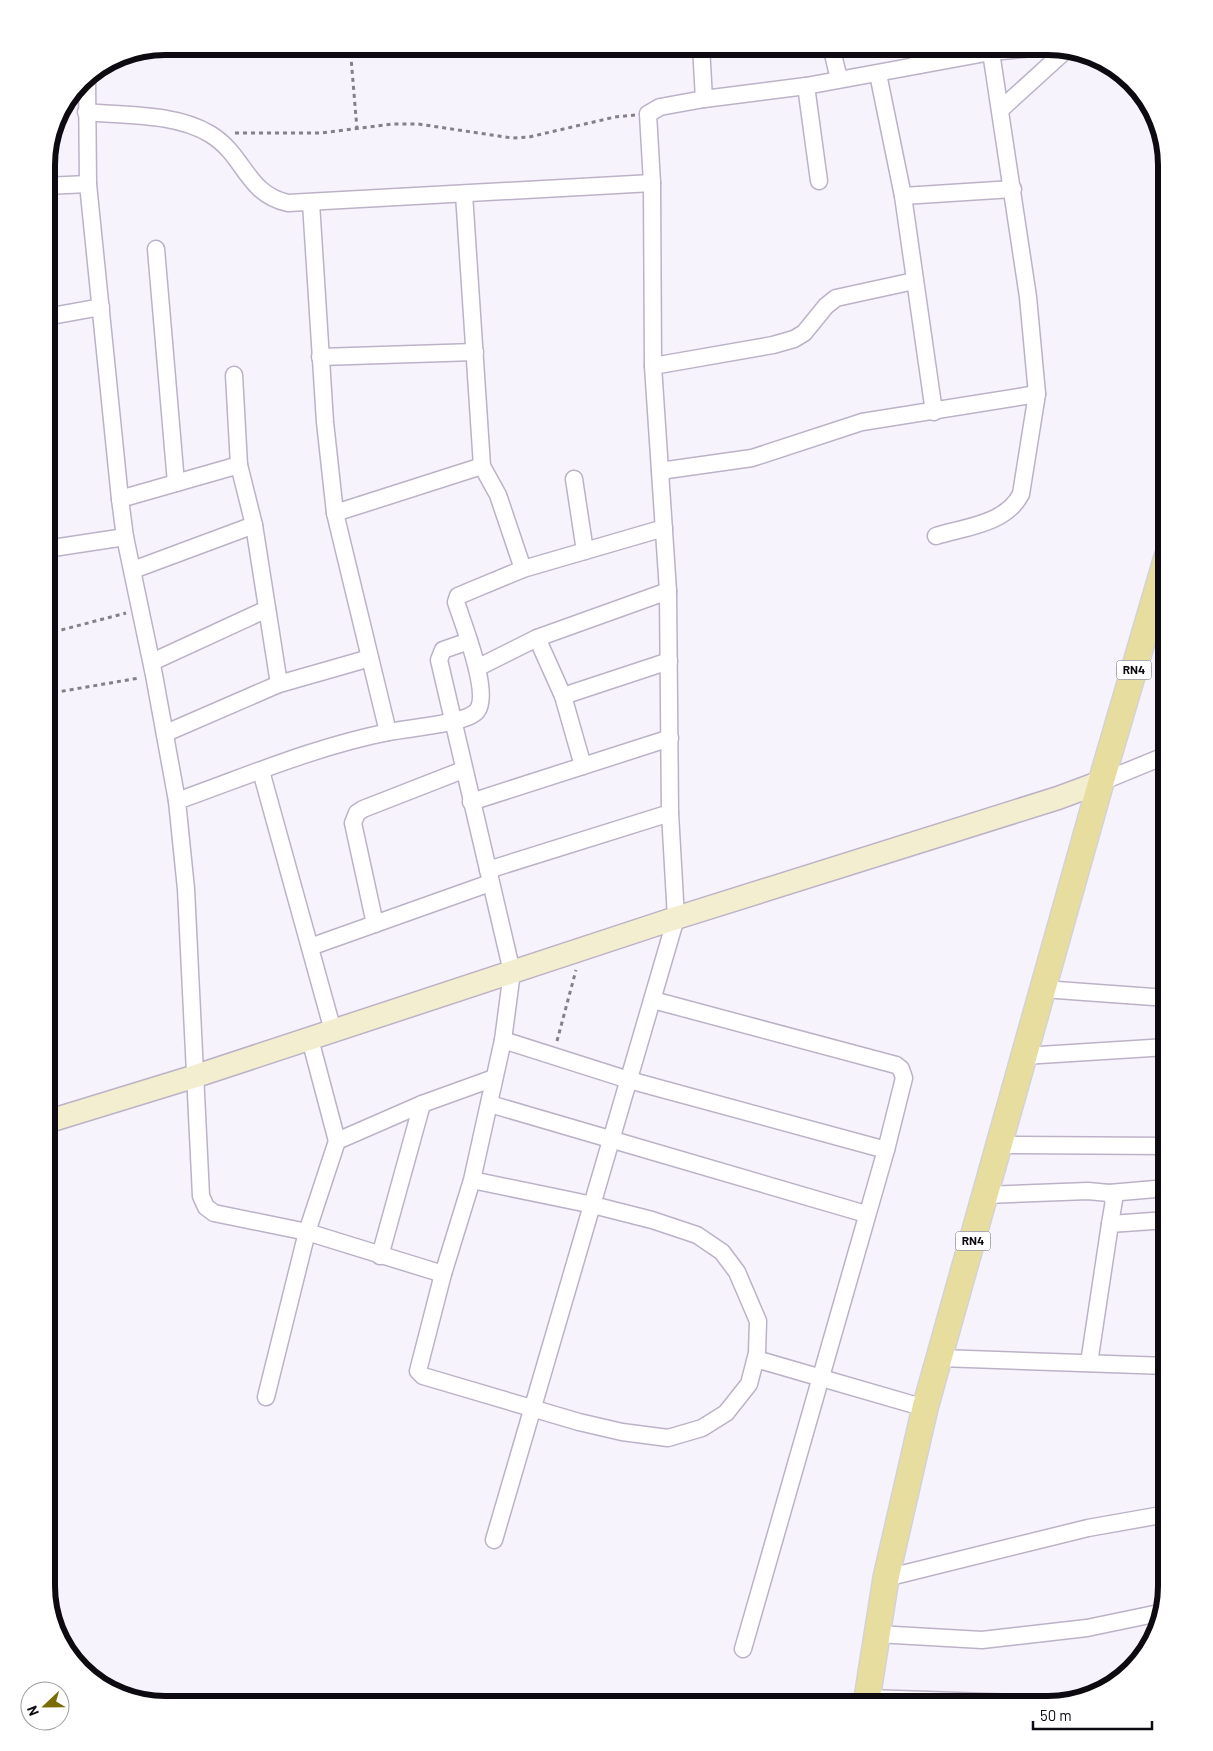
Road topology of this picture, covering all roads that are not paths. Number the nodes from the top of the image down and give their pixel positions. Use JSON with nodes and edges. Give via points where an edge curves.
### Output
{"nodes":[{"id":1,"x":702,"y":55,"type":"edge"},
{"id":2,"x":833,"y":55,"type":"edge"},
{"id":3,"x":917,"y":55,"type":"edge"},
{"id":4,"x":974,"y":55,"type":"edge"},
{"id":5,"x":1001,"y":55,"type":"edge"},
{"id":6,"x":1060,"y":56,"type":"edge"},
{"id":7,"x":919,"y":65,"type":"junction"},
{"id":8,"x":878,"y":74,"type":"junction"},
{"id":9,"x":838,"y":79,"type":"junction"},
{"id":10,"x":806,"y":86,"type":"junction"},
{"id":11,"x":87,"y":88,"type":"edge"},
{"id":12,"x":704,"y":99,"type":"junction"},
{"id":13,"x":1000,"y":110,"type":"junction"},
{"id":14,"x":86,"y":112,"type":"junction"},
{"id":15,"x":819,"y":182,"type":"dead end"},
{"id":16,"x":652,"y":183,"type":"junction"},
{"id":17,"x":88,"y":184,"type":"junction"},
{"id":18,"x":55,"y":186,"type":"edge"},
{"id":19,"x":1013,"y":189,"type":"junction"},
{"id":20,"x":464,"y":194,"type":"junction"},
{"id":21,"x":903,"y":196,"type":"junction"},
{"id":22,"x":311,"y":203,"type":"junction"},
{"id":23,"x":156,"y":249,"type":"dead end"},
{"id":24,"x":914,"y":280,"type":"junction"},
{"id":25,"x":101,"y":307,"type":"junction"},
{"id":26,"x":55,"y":315,"type":"edge"},
{"id":27,"x":475,"y":352,"type":"junction"},
{"id":28,"x":320,"y":357,"type":"junction"},
{"id":29,"x":653,"y":366,"type":"junction"},
{"id":30,"x":234,"y":375,"type":"dead end"},
{"id":31,"x":1037,"y":394,"type":"junction"},
{"id":32,"x":934,"y":412,"type":"junction"},
{"id":33,"x":239,"y":465,"type":"junction"},
{"id":34,"x":482,"y":466,"type":"junction"},
{"id":35,"x":660,"y":471,"type":"junction"},
{"id":36,"x":574,"y":479,"type":"dead end"},
{"id":37,"x":176,"y":483,"type":"junction"},
{"id":38,"x":120,"y":499,"type":"junction"},
{"id":39,"x":335,"y":513,"type":"junction"},
{"id":40,"x":254,"y":525,"type":"junction"},
{"id":41,"x":664,"y":528,"type":"junction"},
{"id":42,"x":936,"y":536,"type":"dead end"},
{"id":43,"x":125,"y":537,"type":"junction"},
{"id":44,"x":55,"y":548,"type":"edge"},
{"id":45,"x":585,"y":551,"type":"junction"},
{"id":46,"x":523,"y":569,"type":"junction"},
{"id":47,"x":133,"y":570,"type":"junction"},
{"id":48,"x":1158,"y":588,"type":"edge"},
{"id":49,"x":668,"y":591,"type":"junction"},
{"id":50,"x":267,"y":609,"type":"junction"},
{"id":51,"x":537,"y":638,"type":"junction"},
{"id":52,"x":468,"y":641,"type":"junction"},
{"id":53,"x":370,"y":658,"type":"junction"},
{"id":54,"x":669,"y":661,"type":"junction"},
{"id":55,"x":477,"y":668,"type":"junction"},
{"id":56,"x":153,"y":669,"type":"junction"},
{"id":57,"x":279,"y":684,"type":"junction"},
{"id":58,"x":562,"y":696,"type":"junction"},
{"id":59,"x":453,"y":722,"type":"junction"},
{"id":60,"x":388,"y":732,"type":"junction"},
{"id":61,"x":166,"y":733,"type":"junction"},
{"id":62,"x":670,"y":738,"type":"junction"},
{"id":63,"x":1158,"y":759,"type":"edge"},
{"id":64,"x":583,"y":766,"type":"junction"},
{"id":65,"x":463,"y":770,"type":"junction"},
{"id":66,"x":261,"y":771,"type":"junction"},
{"id":67,"x":1101,"y":782,"type":"junction"},
{"id":68,"x":177,"y":801,"type":"junction"},
{"id":69,"x":471,"y":802,"type":"junction"},
{"id":70,"x":670,"y":813,"type":"junction"},
{"id":71,"x":489,"y":877,"type":"junction"},
{"id":72,"x":676,"y":918,"type":"junction"},
{"id":73,"x":375,"y":924,"type":"junction"},
{"id":74,"x":310,"y":946,"type":"junction"},
{"id":75,"x":512,"y":972,"type":"junction"},
{"id":76,"x":1043,"y":988,"type":"junction"},
{"id":77,"x":1158,"y":997,"type":"edge"},
{"id":78,"x":654,"y":1000,"type":"junction"},
{"id":79,"x":333,"y":1031,"type":"junction"},
{"id":80,"x":310,"y":1039,"type":"junction"},
{"id":81,"x":503,"y":1040,"type":"junction"},
{"id":82,"x":1158,"y":1047,"type":"edge"},
{"id":83,"x":1024,"y":1056,"type":"junction"},
{"id":84,"x":196,"y":1076,"type":"junction"},
{"id":85,"x":494,"y":1078,"type":"junction"},
{"id":86,"x":629,"y":1080,"type":"junction"},
{"id":87,"x":422,"y":1104,"type":"junction"},
{"id":88,"x":490,"y":1104,"type":"junction"},
{"id":89,"x":55,"y":1119,"type":"edge"},
{"id":90,"x":611,"y":1140,"type":"junction"},
{"id":91,"x":337,"y":1141,"type":"junction"},
{"id":92,"x":999,"y":1145,"type":"junction"},
{"id":93,"x":1158,"y":1146,"type":"edge"},
{"id":94,"x":886,"y":1150,"type":"junction"},
{"id":95,"x":472,"y":1180,"type":"junction"},
{"id":96,"x":1158,"y":1189,"type":"edge"},
{"id":97,"x":1109,"y":1193,"type":"junction"},
{"id":98,"x":985,"y":1195,"type":"junction"},
{"id":99,"x":593,"y":1205,"type":"junction"},
{"id":100,"x":866,"y":1214,"type":"junction"},
{"id":101,"x":1158,"y":1221,"type":"edge"},
{"id":102,"x":1110,"y":1224,"type":"junction"},
{"id":103,"x":307,"y":1232,"type":"junction"},
{"id":104,"x":380,"y":1256,"type":"junction"},
{"id":105,"x":444,"y":1274,"type":"junction"},
{"id":106,"x":940,"y":1358,"type":"junction"},
{"id":107,"x":756,"y":1359,"type":"junction"},
{"id":108,"x":1089,"y":1363,"type":"junction"},
{"id":109,"x":1158,"y":1366,"type":"edge"},
{"id":110,"x":821,"y":1376,"type":"junction"},
{"id":111,"x":266,"y":1397,"type":"dead end"},
{"id":112,"x":533,"y":1407,"type":"junction"},
{"id":113,"x":925,"y":1408,"type":"junction"},
{"id":114,"x":1158,"y":1516,"type":"edge"},
{"id":115,"x":494,"y":1540,"type":"dead end"},
{"id":116,"x":886,"y":1578,"type":"junction"},
{"id":117,"x":1154,"y":1615,"type":"edge"},
{"id":118,"x":877,"y":1634,"type":"junction"},
{"id":119,"x":743,"y":1649,"type":"dead end"},
{"id":120,"x":868,"y":1696,"type":"edge"}],
"edges":[{"from":1,"to":12,"type":"street"},
{"from":2,"to":9,"type":"street"},
{"from":3,"to":7,"type":"street"},
{"from":4,"to":7,"type":"street"},
{"from":5,"to":13,"type":"street"},
{"from":6,"to":13,"type":"street"},
{"from":7,"to":8,"type":"street"},
{"from":8,"to":9,"type":"street"},
{"from":8,"to":21,"type":"street"},
{"from":9,"to":10,"type":"street"},
{"from":10,"to":12,"type":"street"},
{"from":10,"to":15,"type":"street"},
{"from":11,"to":14,"type":"street"},
{"from":12,"to":16,"type":"street","via":[[660,107],[648,114]]},
{"from":13,"to":19,"type":"street"},
{"from":14,"to":17,"type":"street"},
{"from":14,"to":22,"type":"street","via":[[168,119],[209,134],[233,153],[264,195],[288,203]]},
{"from":16,"to":20,"type":"street"},
{"from":16,"to":29,"type":"street"},
{"from":17,"to":18,"type":"street"},
{"from":17,"to":25,"type":"street"},
{"from":19,"to":21,"type":"street"},
{"from":19,"to":31,"type":"street"},
{"from":20,"to":22,"type":"street"},
{"from":20,"to":27,"type":"street"},
{"from":21,"to":24,"type":"street"},
{"from":22,"to":28,"type":"street"},
{"from":23,"to":37,"type":"street"},
{"from":24,"to":29,"type":"street","via":[[836,298],[804,333],[794,339]]},
{"from":24,"to":32,"type":"street"},
{"from":25,"to":26,"type":"street"},
{"from":25,"to":38,"type":"street"},
{"from":27,"to":28,"type":"street"},
{"from":27,"to":34,"type":"street"},
{"from":28,"to":39,"type":"street"},
{"from":29,"to":35,"type":"street"},
{"from":30,"to":33,"type":"street"},
{"from":31,"to":32,"type":"street"},
{"from":31,"to":42,"type":"street","via":[[1021,494],[1016,504],[1000,517]]},
{"from":32,"to":35,"type":"street","via":[[862,422],[752,458]]},
{"from":33,"to":37,"type":"street"},
{"from":33,"to":40,"type":"street"},
{"from":34,"to":39,"type":"street"},
{"from":34,"to":46,"type":"street","via":[[498,495]]},
{"from":35,"to":41,"type":"street"},
{"from":36,"to":45,"type":"street"},
{"from":37,"to":38,"type":"street"},
{"from":38,"to":43,"type":"street"},
{"from":39,"to":53,"type":"street"},
{"from":40,"to":47,"type":"street"},
{"from":40,"to":50,"type":"street"},
{"from":41,"to":45,"type":"street"},
{"from":41,"to":49,"type":"street"},
{"from":43,"to":44,"type":"street"},
{"from":43,"to":47,"type":"street"},
{"from":45,"to":46,"type":"street"},
{"from":46,"to":52,"type":"street","via":[[462,593],[456,599]]},
{"from":47,"to":56,"type":"street"},
{"from":48,"to":67,"type":"main road","number":"RN4"},
{"from":49,"to":51,"type":"street"},
{"from":49,"to":54,"type":"street"},
{"from":50,"to":56,"type":"street"},
{"from":50,"to":57,"type":"street"},
{"from":51,"to":55,"type":"street"},
{"from":51,"to":58,"type":"street"},
{"from":52,"to":55,"type":"street"},
{"from":52,"to":59,"type":"street","via":[[443,650],[439,656]]},
{"from":53,"to":57,"type":"street"},
{"from":53,"to":60,"type":"street"},
{"from":54,"to":58,"type":"street"},
{"from":54,"to":62,"type":"street"},
{"from":55,"to":59,"type":"street","via":[[482,694],[480,704],[472,715]]},
{"from":56,"to":61,"type":"street"},
{"from":57,"to":61,"type":"street"},
{"from":58,"to":64,"type":"street"},
{"from":59,"to":60,"type":"street"},
{"from":59,"to":65,"type":"street"},
{"from":60,"to":66,"type":"street"},
{"from":61,"to":68,"type":"street"},
{"from":62,"to":64,"type":"street"},
{"from":62,"to":70,"type":"street"},
{"from":63,"to":67,"type":"street"},
{"from":64,"to":69,"type":"street"},
{"from":65,"to":69,"type":"street"},
{"from":65,"to":73,"type":"street","via":[[363,809],[354,818]]},
{"from":66,"to":68,"type":"street"},
{"from":66,"to":74,"type":"street"},
{"from":67,"to":72,"type":"street"},
{"from":67,"to":76,"type":"main road","number":"RN4"},
{"from":68,"to":84,"type":"street","via":[[186,889]]},
{"from":69,"to":71,"type":"street"},
{"from":70,"to":71,"type":"street"},
{"from":70,"to":72,"type":"street"},
{"from":71,"to":73,"type":"street"},
{"from":71,"to":75,"type":"street"},
{"from":72,"to":75,"type":"street"},
{"from":72,"to":78,"type":"street"},
{"from":73,"to":74,"type":"street"},
{"from":74,"to":79,"type":"street"},
{"from":75,"to":79,"type":"street"},
{"from":75,"to":81,"type":"street"},
{"from":76,"to":77,"type":"street"},
{"from":76,"to":83,"type":"main road","number":"RN4"},
{"from":78,"to":86,"type":"street"},
{"from":78,"to":94,"type":"street","via":[[901,1068],[904,1078]]},
{"from":79,"to":80,"type":"street"},
{"from":80,"to":84,"type":"street"},
{"from":80,"to":91,"type":"street"},
{"from":81,"to":85,"type":"street"},
{"from":81,"to":86,"type":"street"},
{"from":82,"to":83,"type":"street"},
{"from":83,"to":92,"type":"main road","number":"RN4"},
{"from":84,"to":89,"type":"street"},
{"from":84,"to":103,"type":"street","via":[[199,1183],[206,1207],[214,1213]]},
{"from":85,"to":87,"type":"street"},
{"from":85,"to":88,"type":"street"},
{"from":86,"to":90,"type":"street"},
{"from":86,"to":94,"type":"street"},
{"from":87,"to":91,"type":"street"},
{"from":87,"to":104,"type":"street"},
{"from":88,"to":90,"type":"street"},
{"from":88,"to":95,"type":"street"},
{"from":90,"to":99,"type":"street"},
{"from":90,"to":100,"type":"street"},
{"from":91,"to":103,"type":"street"},
{"from":92,"to":93,"type":"street"},
{"from":92,"to":98,"type":"main road","number":"RN4"},
{"from":94,"to":100,"type":"street"},
{"from":95,"to":99,"type":"street"},
{"from":95,"to":105,"type":"street"},
{"from":96,"to":97,"type":"street"},
{"from":97,"to":98,"type":"street"},
{"from":97,"to":102,"type":"street","via":[[1114,1200]]},
{"from":98,"to":106,"type":"main road","number":"RN4"},
{"from":99,"to":107,"type":"street","via":[[697,1235],[722,1252],[737,1272],[758,1322]]},
{"from":99,"to":112,"type":"street"},
{"from":100,"to":110,"type":"street"},
{"from":101,"to":102,"type":"street"},
{"from":102,"to":108,"type":"street"},
{"from":103,"to":104,"type":"street"},
{"from":103,"to":111,"type":"street"},
{"from":104,"to":105,"type":"street"},
{"from":105,"to":112,"type":"street","via":[[418,1371],[423,1376]]},
{"from":106,"to":108,"type":"street"},
{"from":106,"to":113,"type":"main road","number":"RN4"},
{"from":107,"to":110,"type":"street"},
{"from":107,"to":112,"type":"street","via":[[749,1384],[726,1413],[702,1428],[668,1438],[622,1432]]},
{"from":108,"to":109,"type":"street"},
{"from":110,"to":113,"type":"street"},
{"from":110,"to":119,"type":"street"},
{"from":112,"to":115,"type":"street"},
{"from":113,"to":116,"type":"main road","number":"RN4"},
{"from":114,"to":116,"type":"street","via":[[1088,1528]]},
{"from":116,"to":118,"type":"main road","number":"RN4"},
{"from":117,"to":118,"type":"street","via":[[1087,1628],[982,1640]]},
{"from":118,"to":120,"type":"main road","number":"RN4"}]}
